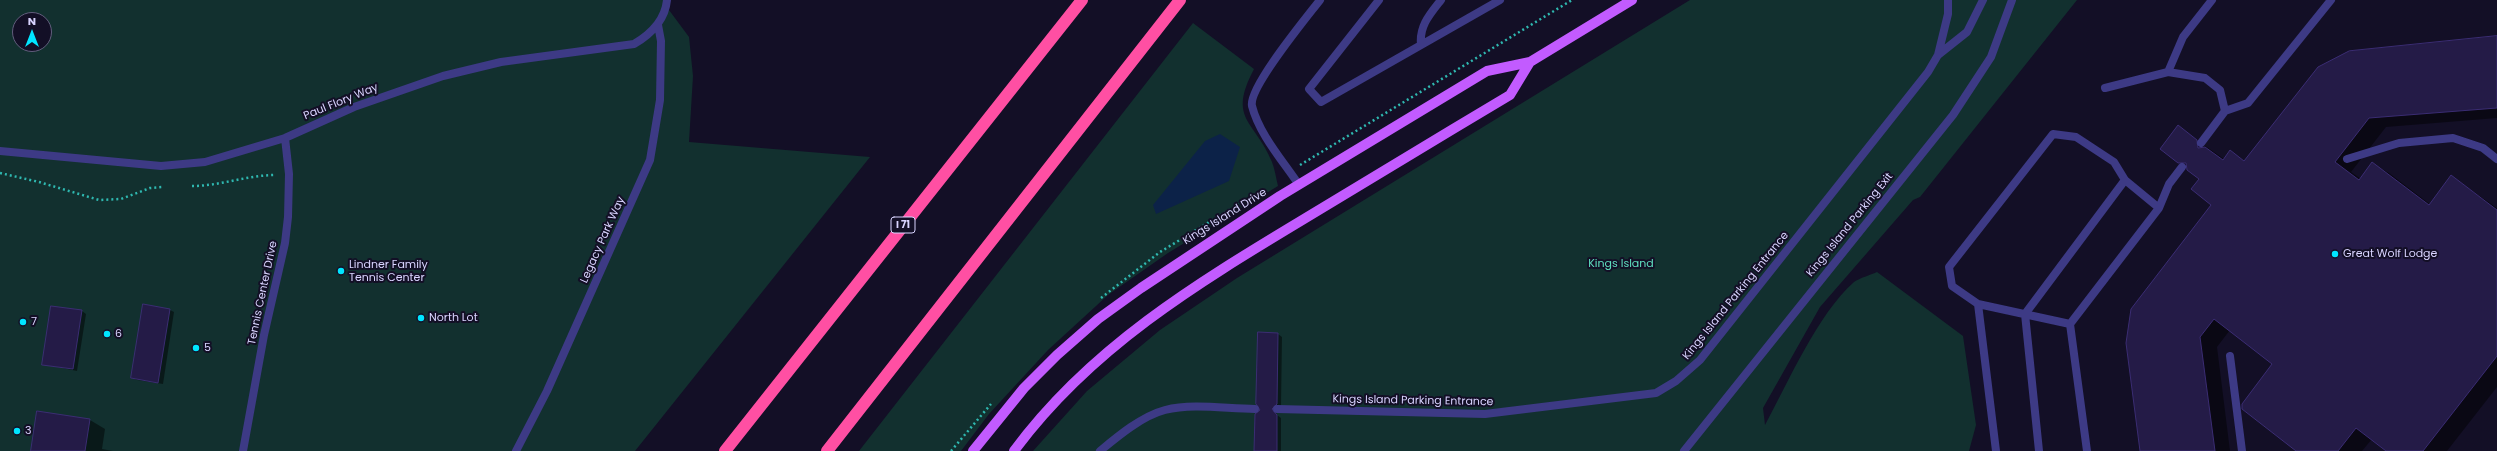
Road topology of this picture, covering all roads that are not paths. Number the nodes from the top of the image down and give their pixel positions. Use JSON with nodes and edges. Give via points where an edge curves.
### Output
{"nodes":[{"id":1,"x":667,"y":0,"type":"edge"},
{"id":2,"x":1082,"y":0,"type":"edge"},
{"id":3,"x":1180,"y":0,"type":"edge"},
{"id":4,"x":1320,"y":0,"type":"edge"},
{"id":5,"x":1378,"y":0,"type":"edge"},
{"id":6,"x":1441,"y":0,"type":"edge"},
{"id":7,"x":1500,"y":0,"type":"edge"},
{"id":8,"x":1632,"y":0,"type":"edge"},
{"id":9,"x":1948,"y":0,"type":"edge"},
{"id":10,"x":1983,"y":0,"type":"edge"},
{"id":11,"x":2012,"y":0,"type":"edge"},
{"id":12,"x":2212,"y":0,"type":"edge"},
{"id":13,"x":2331,"y":0,"type":"edge"},
{"id":14,"x":658,"y":25,"type":"junction"},
{"id":15,"x":1420,"y":45,"type":"junction"},
{"id":16,"x":1938,"y":55,"type":"junction"},
{"id":17,"x":1530,"y":62,"type":"junction"},
{"id":18,"x":2168,"y":72,"type":"junction"},
{"id":19,"x":2105,"y":88,"type":"dead end"},
{"id":20,"x":2225,"y":110,"type":"junction"},
{"id":21,"x":285,"y":138,"type":"junction"},
{"id":22,"x":2201,"y":143,"type":"dead end"},
{"id":23,"x":0,"y":151,"type":"edge"},
{"id":24,"x":2347,"y":159,"type":"dead end"},
{"id":25,"x":2497,"y":159,"type":"edge"},
{"id":26,"x":2182,"y":167,"type":"dead end"},
{"id":27,"x":2125,"y":180,"type":"junction"},
{"id":28,"x":1299,"y":185,"type":"junction"},
{"id":29,"x":2159,"y":208,"type":"junction"},
{"id":30,"x":1978,"y":304,"type":"junction"},
{"id":31,"x":2025,"y":314,"type":"junction"},
{"id":32,"x":2070,"y":324,"type":"junction"},
{"id":33,"x":2230,"y":356,"type":"dead end"},
{"id":34,"x":1255,"y":410,"type":"dead end"},
{"id":35,"x":1277,"y":410,"type":"dead end"},
{"id":36,"x":244,"y":451,"type":"edge"},
{"id":37,"x":516,"y":451,"type":"edge"},
{"id":38,"x":725,"y":451,"type":"edge"},
{"id":39,"x":827,"y":451,"type":"edge"},
{"id":40,"x":973,"y":451,"type":"edge"},
{"id":41,"x":1014,"y":451,"type":"edge"},
{"id":42,"x":1100,"y":451,"type":"edge"},
{"id":43,"x":1684,"y":451,"type":"edge"},
{"id":44,"x":1996,"y":451,"type":"edge"},
{"id":45,"x":2039,"y":451,"type":"edge"},
{"id":46,"x":2087,"y":451,"type":"edge"},
{"id":47,"x":2242,"y":451,"type":"edge"}],
"edges":[{"from":1,"to":14,"type":"lane","name":"Paul Flory Way"},
{"from":2,"to":38,"type":"highway","number":"I 71"},
{"from":3,"to":39,"type":"highway"},
{"from":4,"to":28,"type":"lane","via":[[1263,76],[1255,91],[1252,105],[1259,124]]},
{"from":5,"to":15,"type":"lane","via":[[1309,89],[1321,102]]},
{"from":6,"to":15,"type":"lane","via":[[1427,18],[1420,34]]},
{"from":7,"to":15,"type":"lane"},
{"from":8,"to":17,"type":"main road","name":"Kings Island Drive"},
{"from":9,"to":16,"type":"lane","via":[[1948,14]]},
{"from":10,"to":16,"type":"lane","name":"Kings Island Parking Entrance","via":[[1967,32]]},
{"from":11,"to":43,"type":"lane","name":"Kings Island Parking Exit","via":[[1990,57],[1964,99]]},
{"from":12,"to":18,"type":"lane","via":[[2183,37]]},
{"from":13,"to":20,"type":"lane","via":[[2248,103]]},
{"from":14,"to":21,"type":"lane","name":"Paul Flory Way","via":[[648,36],[634,44],[501,62],[443,76],[354,107]]},
{"from":14,"to":37,"type":"lane","name":"Legacy Park Way","via":[[661,41],[660,100],[650,160],[547,391]]},
{"from":16,"to":35,"type":"lane","name":"Kings Island Parking Entrance","via":[[1928,72],[1700,360],[1676,381],[1656,392],[1486,414]]},
{"from":17,"to":28,"type":"main road","name":"Kings Island Drive","via":[[1487,71]]},
{"from":17,"to":41,"type":"main road","name":"Kings Island Drive","via":[[1510,95],[1162,307],[1092,364]]},
{"from":18,"to":19,"type":"lane"},
{"from":18,"to":20,"type":"lane","via":[[2205,78],[2220,90]]},
{"from":20,"to":22,"type":"lane"},
{"from":21,"to":23,"type":"lane","name":"Paul Flory Way","via":[[205,162],[179,165],[116,163]]},
{"from":21,"to":36,"type":"lane","name":"Tennis Center Drive","via":[[289,174],[285,243],[263,342]]},
{"from":24,"to":25,"type":"lane","via":[[2399,143],[2453,138],[2483,148]]},
{"from":26,"to":29,"type":"lane","via":[[2169,184]]},
{"from":27,"to":29,"type":"lane"},
{"from":27,"to":30,"type":"lane","via":[[2114,162],[2076,137],[2053,134],[1949,268],[1952,286]]},
{"from":27,"to":31,"type":"lane"},
{"from":28,"to":40,"type":"main road","name":"Kings Island Drive","via":[[1190,253],[1098,319],[1024,388]]},
{"from":29,"to":32,"type":"lane"},
{"from":30,"to":31,"type":"lane"},
{"from":30,"to":44,"type":"lane"},
{"from":31,"to":32,"type":"lane"},
{"from":31,"to":45,"type":"lane"},
{"from":32,"to":46,"type":"lane"},
{"from":33,"to":47,"type":"lane"},
{"from":34,"to":42,"type":"lane","via":[[1165,410],[1141,422]]}]}
